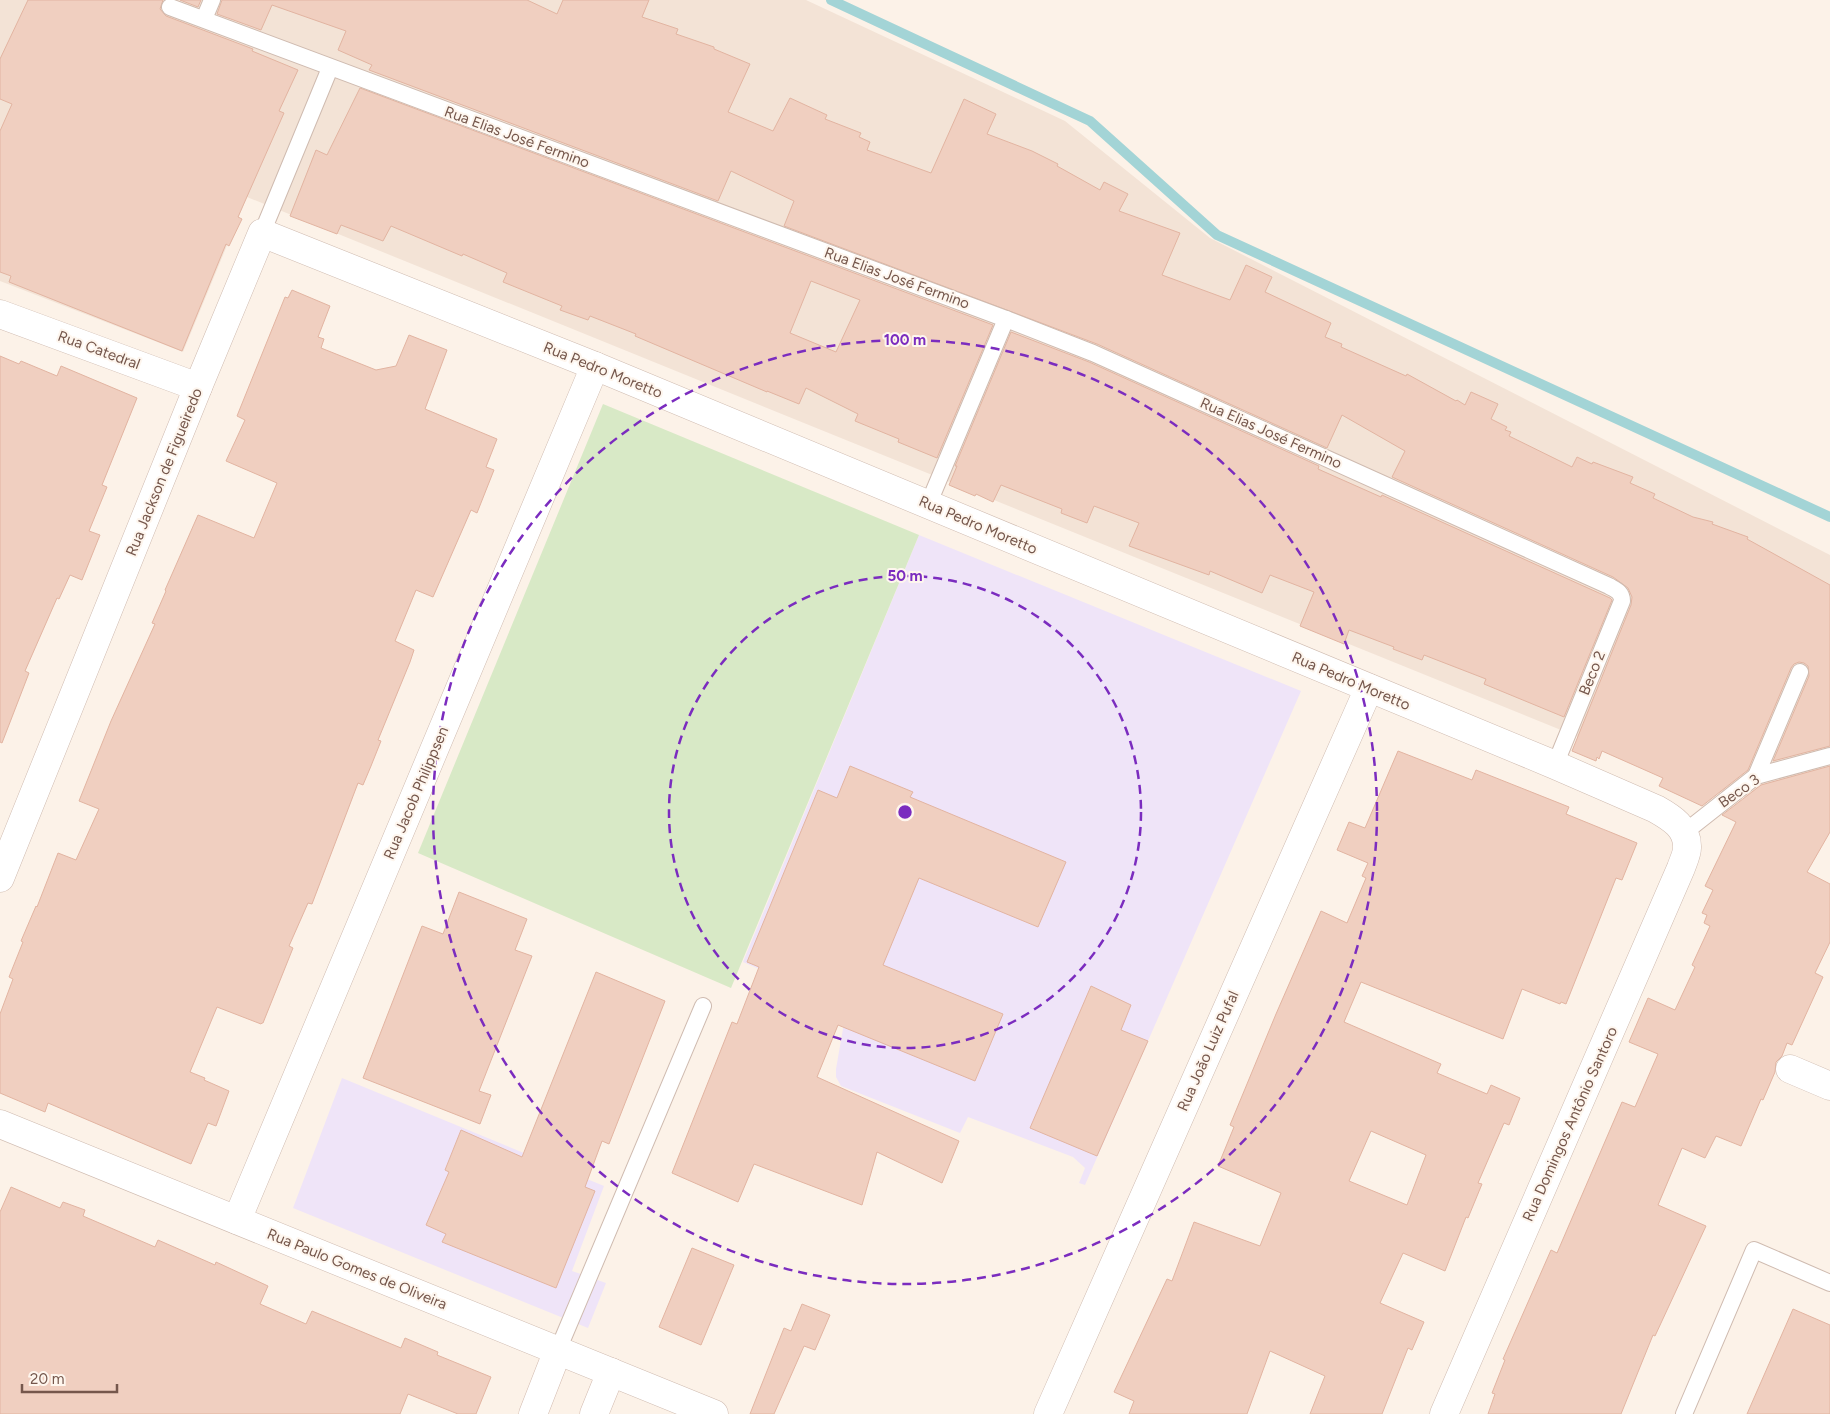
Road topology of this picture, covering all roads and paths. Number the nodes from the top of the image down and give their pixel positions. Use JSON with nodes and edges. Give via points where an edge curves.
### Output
{"nodes":[{"id":1,"x":212,"y":0,"type":"edge"},
{"id":2,"x":170,"y":7,"type":"dead end"},
{"id":3,"x":204,"y":19,"type":"junction"},
{"id":4,"x":330,"y":68,"type":"junction"},
{"id":5,"x":262,"y":233,"type":"junction"},
{"id":6,"x":0,"y":314,"type":"edge"},
{"id":7,"x":1006,"y":318,"type":"junction"},
{"id":8,"x":595,"y":366,"type":"junction"},
{"id":9,"x":198,"y":387,"type":"junction"},
{"id":10,"x":928,"y":505,"type":"junction"},
{"id":11,"x":1609,"y":586,"type":"joint"},
{"id":12,"x":1800,"y":672,"type":"dead end"},
{"id":13,"x":1369,"y":688,"type":"junction"},
{"id":14,"x":1830,"y":756,"type":"edge"},
{"id":15,"x":1555,"y":766,"type":"junction"},
{"id":16,"x":1756,"y":776,"type":"junction"},
{"id":17,"x":1685,"y":832,"type":"junction"},
{"id":18,"x":0,"y":878,"type":"edge"},
{"id":19,"x":703,"y":1006,"type":"dead end"},
{"id":20,"x":1790,"y":1069,"type":"dead end"},
{"id":21,"x":1830,"y":1086,"type":"edge"},
{"id":22,"x":0,"y":1124,"type":"edge"},
{"id":23,"x":237,"y":1220,"type":"junction"},
{"id":24,"x":1830,"y":1283,"type":"edge"},
{"id":25,"x":558,"y":1350,"type":"junction"},
{"id":26,"x":611,"y":1372,"type":"junction"},
{"id":27,"x":533,"y":1414,"type":"edge"},
{"id":28,"x":594,"y":1414,"type":"edge"},
{"id":29,"x":714,"y":1414,"type":"edge"},
{"id":30,"x":1048,"y":1414,"type":"edge"},
{"id":31,"x":1444,"y":1414,"type":"edge"},
{"id":32,"x":1684,"y":1414,"type":"edge"}],
"edges":[{"from":1,"to":3,"type":"lane"},
{"from":2,"to":3,"type":"lane","name":"Rua Elias José Fermino"},
{"from":3,"to":4,"type":"lane","name":"Rua Elias José Fermino"},
{"from":4,"to":5,"type":"lane","name":"Rua Jackson de Figueiredo"},
{"from":4,"to":7,"type":"lane","name":"Rua Elias José Fermino"},
{"from":5,"to":8,"type":"street","name":"Rua Pedro Moretto"},
{"from":5,"to":9,"type":"street","name":"Rua Jackson de Figueiredo"},
{"from":6,"to":9,"type":"street","name":"Rua Catedral"},
{"from":7,"to":10,"type":"lane"},
{"from":7,"to":11,"type":"lane","name":"Rua Elias José Fermino","via":[[1093,353]]},
{"from":8,"to":10,"type":"street","name":"Rua Pedro Moretto"},
{"from":8,"to":23,"type":"street","name":"Rua Jacob Philippsen"},
{"from":9,"to":18,"type":"street","name":"Rua Jackson de Figueiredo"},
{"from":10,"to":13,"type":"street","name":"Rua Pedro Moretto"},
{"from":11,"to":15,"type":"lane","name":"Beco 2","via":[[1619,593],[1622,601]]},
{"from":12,"to":16,"type":"lane"},
{"from":13,"to":15,"type":"street","name":"Rua Pedro Moretto"},
{"from":13,"to":30,"type":"street","name":"Rua João Luiz Pufal"},
{"from":14,"to":16,"type":"lane","name":"Beco 3"},
{"from":15,"to":17,"type":"street","name":"Rua Pedro Moretto","via":[[1656,809],[1672,818]]},
{"from":16,"to":17,"type":"lane","name":"Beco 3"},
{"from":17,"to":31,"type":"street","name":"Rua Domingos Antônio Santoro","via":[[1688,849],[1681,868]]},
{"from":19,"to":25,"type":"lane"},
{"from":20,"to":21,"type":"street"},
{"from":22,"to":23,"type":"street","name":"Rua Paulo Gomes de Oliveira"},
{"from":23,"to":25,"type":"street","name":"Rua Paulo Gomes de Oliveira"},
{"from":24,"to":32,"type":"lane","via":[[1754,1250]]},
{"from":25,"to":26,"type":"street","name":"Rua Paulo Gomes de Oliveira"},
{"from":25,"to":27,"type":"street"},
{"from":26,"to":28,"type":"street"},
{"from":26,"to":29,"type":"street","name":"Rua Paulo Gomes de Oliveira"}]}
